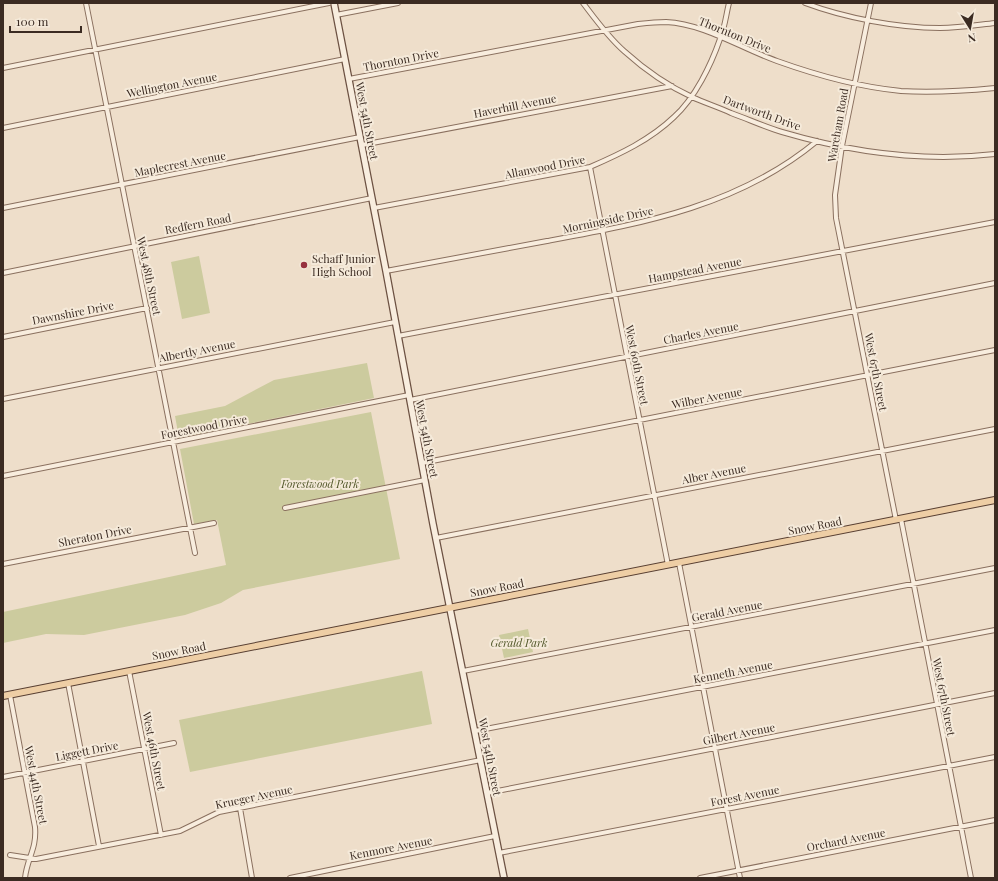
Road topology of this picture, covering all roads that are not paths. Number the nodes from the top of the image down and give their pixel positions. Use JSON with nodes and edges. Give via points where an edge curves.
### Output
{"nodes":[{"id":1,"x":86,"y":3,"type":"edge"},
{"id":2,"x":329,"y":3,"type":"edge"},
{"id":3,"x":334,"y":3,"type":"edge"},
{"id":4,"x":398,"y":3,"type":"edge"},
{"id":5,"x":583,"y":3,"type":"edge"},
{"id":6,"x":729,"y":3,"type":"edge"},
{"id":7,"x":805,"y":3,"type":"edge"},
{"id":8,"x":871,"y":3,"type":"edge"},
{"id":9,"x":336,"y":15,"type":"junction"},
{"id":10,"x":868,"y":20,"type":"junction"},
{"id":11,"x":995,"y":23,"type":"edge"},
{"id":12,"x":603,"y":30,"type":"junction"},
{"id":13,"x":721,"y":37,"type":"junction"},
{"id":14,"x":95,"y":50,"type":"junction"},
{"id":15,"x":345,"y":59,"type":"junction"},
{"id":16,"x":3,"y":68,"type":"edge"},
{"id":17,"x":349,"y":79,"type":"junction"},
{"id":18,"x":855,"y":84,"type":"junction"},
{"id":19,"x":672,"y":86,"type":"junction"},
{"id":20,"x":995,"y":88,"type":"edge"},
{"id":21,"x":691,"y":96,"type":"junction"},
{"id":22,"x":106,"y":107,"type":"junction"},
{"id":23,"x":3,"y":128,"type":"edge"},
{"id":24,"x":360,"y":137,"type":"junction"},
{"id":25,"x":817,"y":141,"type":"junction"},
{"id":26,"x":362,"y":144,"type":"junction"},
{"id":27,"x":842,"y":146,"type":"junction"},
{"id":28,"x":995,"y":154,"type":"edge"},
{"id":29,"x":590,"y":168,"type":"junction"},
{"id":30,"x":122,"y":184,"type":"junction"},
{"id":31,"x":372,"y":198,"type":"junction"},
{"id":32,"x":3,"y":208,"type":"edge"},
{"id":33,"x":374,"y":208,"type":"junction"},
{"id":34,"x":995,"y":222,"type":"edge"},
{"id":35,"x":603,"y":231,"type":"junction"},
{"id":36,"x":134,"y":246,"type":"junction"},
{"id":37,"x":843,"y":252,"type":"junction"},
{"id":38,"x":386,"y":271,"type":"junction"},
{"id":39,"x":3,"y":273,"type":"edge"},
{"id":40,"x":995,"y":284,"type":"edge"},
{"id":41,"x":615,"y":294,"type":"junction"},
{"id":42,"x":147,"y":308,"type":"junction"},
{"id":43,"x":854,"y":312,"type":"junction"},
{"id":44,"x":395,"y":322,"type":"junction"},
{"id":45,"x":398,"y":336,"type":"junction"},
{"id":46,"x":3,"y":337,"type":"edge"},
{"id":47,"x":995,"y":350,"type":"edge"},
{"id":48,"x":626,"y":357,"type":"junction"},
{"id":49,"x":159,"y":368,"type":"junction"},
{"id":50,"x":867,"y":375,"type":"junction"},
{"id":51,"x":409,"y":397,"type":"junction"},
{"id":52,"x":3,"y":399,"type":"edge"},
{"id":53,"x":639,"y":421,"type":"junction"},
{"id":54,"x":995,"y":429,"type":"edge"},
{"id":55,"x":173,"y":442,"type":"junction"},
{"id":56,"x":883,"y":450,"type":"junction"},
{"id":57,"x":422,"y":463,"type":"junction"},
{"id":58,"x":3,"y":476,"type":"edge"},
{"id":59,"x":425,"y":480,"type":"junction"},
{"id":60,"x":653,"y":496,"type":"junction"},
{"id":61,"x":995,"y":500,"type":"edge"},
{"id":62,"x":285,"y":508,"type":"dead end"},
{"id":63,"x":898,"y":520,"type":"junction"},
{"id":64,"x":214,"y":523,"type":"dead end"},
{"id":65,"x":190,"y":526,"type":"junction"},
{"id":66,"x":436,"y":538,"type":"junction"},
{"id":67,"x":195,"y":553,"type":"dead end"},
{"id":68,"x":679,"y":563,"type":"junction"},
{"id":69,"x":3,"y":564,"type":"edge"},
{"id":70,"x":668,"y":565,"type":"junction"},
{"id":71,"x":995,"y":568,"type":"edge"},
{"id":72,"x":913,"y":584,"type":"junction"},
{"id":73,"x":451,"y":608,"type":"junction"},
{"id":74,"x":691,"y":627,"type":"junction"},
{"id":75,"x":995,"y":630,"type":"edge"},
{"id":76,"x":925,"y":643,"type":"junction"},
{"id":77,"x":129,"y":671,"type":"junction"},
{"id":78,"x":463,"y":671,"type":"junction"},
{"id":79,"x":68,"y":683,"type":"junction"},
{"id":80,"x":702,"y":687,"type":"junction"},
{"id":81,"x":995,"y":693,"type":"edge"},
{"id":82,"x":6,"y":695,"type":"edge"},
{"id":83,"x":937,"y":704,"type":"junction"},
{"id":84,"x":475,"y":731,"type":"junction"},
{"id":85,"x":174,"y":743,"type":"dead end"},
{"id":86,"x":714,"y":748,"type":"junction"},
{"id":87,"x":144,"y":749,"type":"junction"},
{"id":88,"x":995,"y":757,"type":"edge"},
{"id":89,"x":481,"y":760,"type":"junction"},
{"id":90,"x":84,"y":761,"type":"junction"},
{"id":91,"x":948,"y":766,"type":"junction"},
{"id":92,"x":24,"y":773,"type":"junction"},
{"id":93,"x":3,"y":777,"type":"edge"},
{"id":94,"x":487,"y":793,"type":"junction"},
{"id":95,"x":240,"y":808,"type":"junction"},
{"id":96,"x":726,"y":809,"type":"junction"},
{"id":97,"x":995,"y":820,"type":"edge"},
{"id":98,"x":961,"y":827,"type":"junction"},
{"id":99,"x":161,"y":835,"type":"junction"},
{"id":100,"x":496,"y":836,"type":"junction"},
{"id":101,"x":100,"y":846,"type":"junction"},
{"id":102,"x":499,"y":854,"type":"junction"},
{"id":103,"x":10,"y":855,"type":"dead end"},
{"id":104,"x":29,"y":858,"type":"junction"},
{"id":105,"x":738,"y":870,"type":"junction"},
{"id":106,"x":24,"y":878,"type":"edge"},
{"id":107,"x":252,"y":878,"type":"edge"},
{"id":108,"x":290,"y":878,"type":"edge"},
{"id":109,"x":504,"y":878,"type":"edge"},
{"id":110,"x":700,"y":878,"type":"edge"},
{"id":111,"x":740,"y":878,"type":"edge"},
{"id":112,"x":971,"y":878,"type":"edge"}],
"edges":[{"from":1,"to":14,"type":"street","name":"West 48th Street"},
{"from":2,"to":14,"type":"street"},
{"from":3,"to":9,"type":"street","name":"West 54th Street"},
{"from":4,"to":9,"type":"street"},
{"from":5,"to":12,"type":"street","name":"Dartworth Drive"},
{"from":6,"to":13,"type":"street","name":"Allanwood Drive"},
{"from":7,"to":10,"type":"street"},
{"from":8,"to":10,"type":"street","name":"Wareham Road"},
{"from":9,"to":15,"type":"street","name":"West 54th Street"},
{"from":10,"to":11,"type":"street","via":[[911,27],[939,28]]},
{"from":10,"to":18,"type":"street","name":"Wareham Road"},
{"from":12,"to":13,"type":"street","name":"Thornton Drive","via":[[666,22],[696,28]]},
{"from":12,"to":17,"type":"street","name":"Thornton Drive"},
{"from":12,"to":19,"type":"street","name":"Dartworth Drive","via":[[624,51]]},
{"from":13,"to":18,"type":"street","name":"Thornton Drive","via":[[776,61]]},
{"from":13,"to":21,"type":"street","name":"Allanwood Drive","via":[[708,68]]},
{"from":14,"to":16,"type":"street"},
{"from":14,"to":22,"type":"street","name":"West 48th Street"},
{"from":15,"to":17,"type":"street","name":"West 54th Street"},
{"from":15,"to":22,"type":"street","name":"Wellington Avenue"},
{"from":17,"to":24,"type":"street","name":"West 54th Street"},
{"from":18,"to":20,"type":"street","name":"Thornton Drive","via":[[930,92]]},
{"from":18,"to":27,"type":"street","name":"Wareham Road"},
{"from":19,"to":21,"type":"street","name":"Dartworth Drive"},
{"from":19,"to":26,"type":"street","name":"Haverhill Avenue"},
{"from":21,"to":25,"type":"street","name":"Dartworth Drive","via":[[782,132]]},
{"from":21,"to":29,"type":"street","name":"Allanwood Drive","via":[[675,116],[650,136],[618,156]]},
{"from":22,"to":23,"type":"street","name":"Wellington Avenue"},
{"from":22,"to":30,"type":"street","name":"West 48th Street"},
{"from":24,"to":26,"type":"street","name":"West 54th Street"},
{"from":24,"to":30,"type":"street","name":"Maplecrest Avenue"},
{"from":25,"to":27,"type":"street","name":"Dartworth Drive"},
{"from":25,"to":35,"type":"street","name":"Morningside Drive","via":[[776,171],[705,204],[664,217]]},
{"from":26,"to":31,"type":"street","name":"West 54th Street"},
{"from":27,"to":28,"type":"street","name":"Dartworth Drive","via":[[913,156]]},
{"from":27,"to":37,"type":"street","name":"Wareham Road","via":[[835,196],[836,218]]},
{"from":29,"to":33,"type":"street","name":"Allanwood Drive"},
{"from":29,"to":35,"type":"street","name":"West 60th Street"},
{"from":30,"to":32,"type":"street","name":"Maplecrest Avenue"},
{"from":30,"to":36,"type":"street","name":"West 48th Street"},
{"from":31,"to":33,"type":"street","name":"West 54th Street"},
{"from":31,"to":36,"type":"street","name":"Redfern Road"},
{"from":33,"to":38,"type":"street","name":"West 54th Street"},
{"from":34,"to":37,"type":"street","name":"Hampstead Avenue"},
{"from":35,"to":38,"type":"street","name":"Morningside Drive"},
{"from":35,"to":41,"type":"street","name":"West 60th Street"},
{"from":36,"to":39,"type":"street","name":"Redfern Road"},
{"from":36,"to":42,"type":"street","name":"West 48th Street"},
{"from":37,"to":41,"type":"street","name":"Hampstead Avenue"},
{"from":37,"to":43,"type":"street","name":"West 67th Street"},
{"from":38,"to":44,"type":"street","name":"West 54th Street"},
{"from":40,"to":43,"type":"street","name":"Charles Avenue"},
{"from":41,"to":45,"type":"street","name":"Hampstead Avenue"},
{"from":41,"to":48,"type":"street","name":"West 60th Street"},
{"from":42,"to":46,"type":"street","name":"Dawnshire Drive"},
{"from":42,"to":49,"type":"street","name":"West 48th Street"},
{"from":43,"to":48,"type":"street","name":"Charles Avenue"},
{"from":43,"to":50,"type":"street","name":"West 67th Street"},
{"from":44,"to":45,"type":"street","name":"West 54th Street"},
{"from":44,"to":49,"type":"street","name":"Albertly Avenue"},
{"from":45,"to":51,"type":"street","name":"West 54th Street"},
{"from":47,"to":50,"type":"street","name":"Wilber Avenue"},
{"from":48,"to":51,"type":"street","name":"Charles Avenue"},
{"from":48,"to":53,"type":"street","name":"West 60th Street"},
{"from":49,"to":52,"type":"street","name":"Albertly Avenue"},
{"from":49,"to":55,"type":"street","name":"West 48th Street"},
{"from":50,"to":53,"type":"street","name":"Wilber Avenue"},
{"from":50,"to":56,"type":"street","name":"West 67th Street"},
{"from":51,"to":55,"type":"street","name":"Forestwood Drive"},
{"from":51,"to":57,"type":"street","name":"West 54th Street"},
{"from":53,"to":57,"type":"street","name":"Wilber Avenue"},
{"from":53,"to":60,"type":"street","name":"West 60th Street"},
{"from":54,"to":56,"type":"street","name":"Alber Avenue"},
{"from":55,"to":58,"type":"street","name":"Forestwood Drive"},
{"from":55,"to":65,"type":"street","name":"West 48th Street"},
{"from":56,"to":60,"type":"street","name":"Alber Avenue"},
{"from":56,"to":63,"type":"street","name":"West 67th Street"},
{"from":57,"to":59,"type":"street","name":"West 54th Street"},
{"from":59,"to":62,"type":"street"},
{"from":59,"to":66,"type":"street","name":"West 54th Street"},
{"from":60,"to":66,"type":"street","name":"Alber Avenue"},
{"from":60,"to":70,"type":"street","name":"West 60th Street"},
{"from":61,"to":63,"type":"main road","name":"Snow Road"},
{"from":63,"to":68,"type":"main road","name":"Snow Road"},
{"from":63,"to":72,"type":"street","name":"West 67th Street"},
{"from":64,"to":65,"type":"street","name":"Sheraton Drive"},
{"from":65,"to":67,"type":"street","name":"West 48th Street"},
{"from":65,"to":69,"type":"street","name":"Sheraton Drive"},
{"from":66,"to":73,"type":"street","name":"West 54th Street"},
{"from":68,"to":70,"type":"main road","name":"Snow Road"},
{"from":68,"to":74,"type":"street"},
{"from":70,"to":73,"type":"main road","name":"Snow Road"},
{"from":71,"to":72,"type":"street","name":"Gerald Avenue"},
{"from":72,"to":74,"type":"street","name":"Gerald Avenue"},
{"from":72,"to":76,"type":"street","name":"West 67th Street"},
{"from":73,"to":77,"type":"main road","name":"Snow Road"},
{"from":73,"to":78,"type":"street","name":"West 54th Street"},
{"from":74,"to":78,"type":"street","name":"Gerald Avenue"},
{"from":74,"to":80,"type":"street"},
{"from":75,"to":76,"type":"street","name":"Kenneth Avenue"},
{"from":76,"to":80,"type":"street","name":"Kenneth Avenue"},
{"from":76,"to":83,"type":"street","name":"West 67th Street"},
{"from":77,"to":79,"type":"main road","name":"Snow Road"},
{"from":77,"to":87,"type":"street","name":"West 46th Street"},
{"from":78,"to":84,"type":"street","name":"West 54th Street"},
{"from":79,"to":82,"type":"main road","name":"Snow Road"},
{"from":79,"to":90,"type":"street"},
{"from":80,"to":84,"type":"street","name":"Kenneth Avenue"},
{"from":80,"to":86,"type":"street"},
{"from":81,"to":83,"type":"street","name":"Gilbert Avenue"},
{"from":82,"to":92,"type":"street","name":"West 44th Street"},
{"from":83,"to":86,"type":"street","name":"Gilbert Avenue"},
{"from":83,"to":91,"type":"street","name":"West 67th Street"},
{"from":84,"to":89,"type":"street","name":"West 54th Street"},
{"from":85,"to":87,"type":"street","name":"Liggett Drive"},
{"from":86,"to":94,"type":"street","name":"Gilbert Avenue"},
{"from":86,"to":96,"type":"street"},
{"from":87,"to":90,"type":"street","name":"Liggett Drive"},
{"from":87,"to":99,"type":"street","name":"West 46th Street"},
{"from":88,"to":91,"type":"street","name":"Forest Avenue"},
{"from":89,"to":94,"type":"street","name":"West 54th Street"},
{"from":89,"to":95,"type":"street","name":"Krueger Avenue"},
{"from":90,"to":92,"type":"street","name":"Liggett Drive"},
{"from":90,"to":101,"type":"street"},
{"from":91,"to":96,"type":"street","name":"Forest Avenue"},
{"from":91,"to":98,"type":"street","name":"West 67th Street"},
{"from":92,"to":93,"type":"street","name":"Liggett Drive"},
{"from":92,"to":104,"type":"street","name":"West 44th Street","via":[[36,838]]},
{"from":94,"to":100,"type":"street","name":"West 54th Street"},
{"from":95,"to":99,"type":"street","name":"Krueger Avenue","via":[[219,812],[180,831]]},
{"from":95,"to":107,"type":"street"},
{"from":96,"to":102,"type":"street","name":"Forest Avenue"},
{"from":96,"to":105,"type":"street"},
{"from":97,"to":98,"type":"street","name":"Orchard Avenue"},
{"from":98,"to":105,"type":"street","name":"Orchard Avenue"},
{"from":98,"to":112,"type":"street","name":"West 67th Street"},
{"from":99,"to":101,"type":"street","name":"Krueger Avenue"},
{"from":100,"to":102,"type":"street","name":"West 54th Street"},
{"from":100,"to":108,"type":"street","name":"Kenmore Avenue"},
{"from":101,"to":104,"type":"street","name":"Krueger Avenue","via":[[36,859]]},
{"from":102,"to":109,"type":"street","name":"West 54th Street"},
{"from":103,"to":104,"type":"street","name":"Krueger Avenue"},
{"from":104,"to":106,"type":"street","name":"West 44th Street"},
{"from":105,"to":110,"type":"street","name":"Orchard Avenue"},
{"from":105,"to":111,"type":"street"}]}
